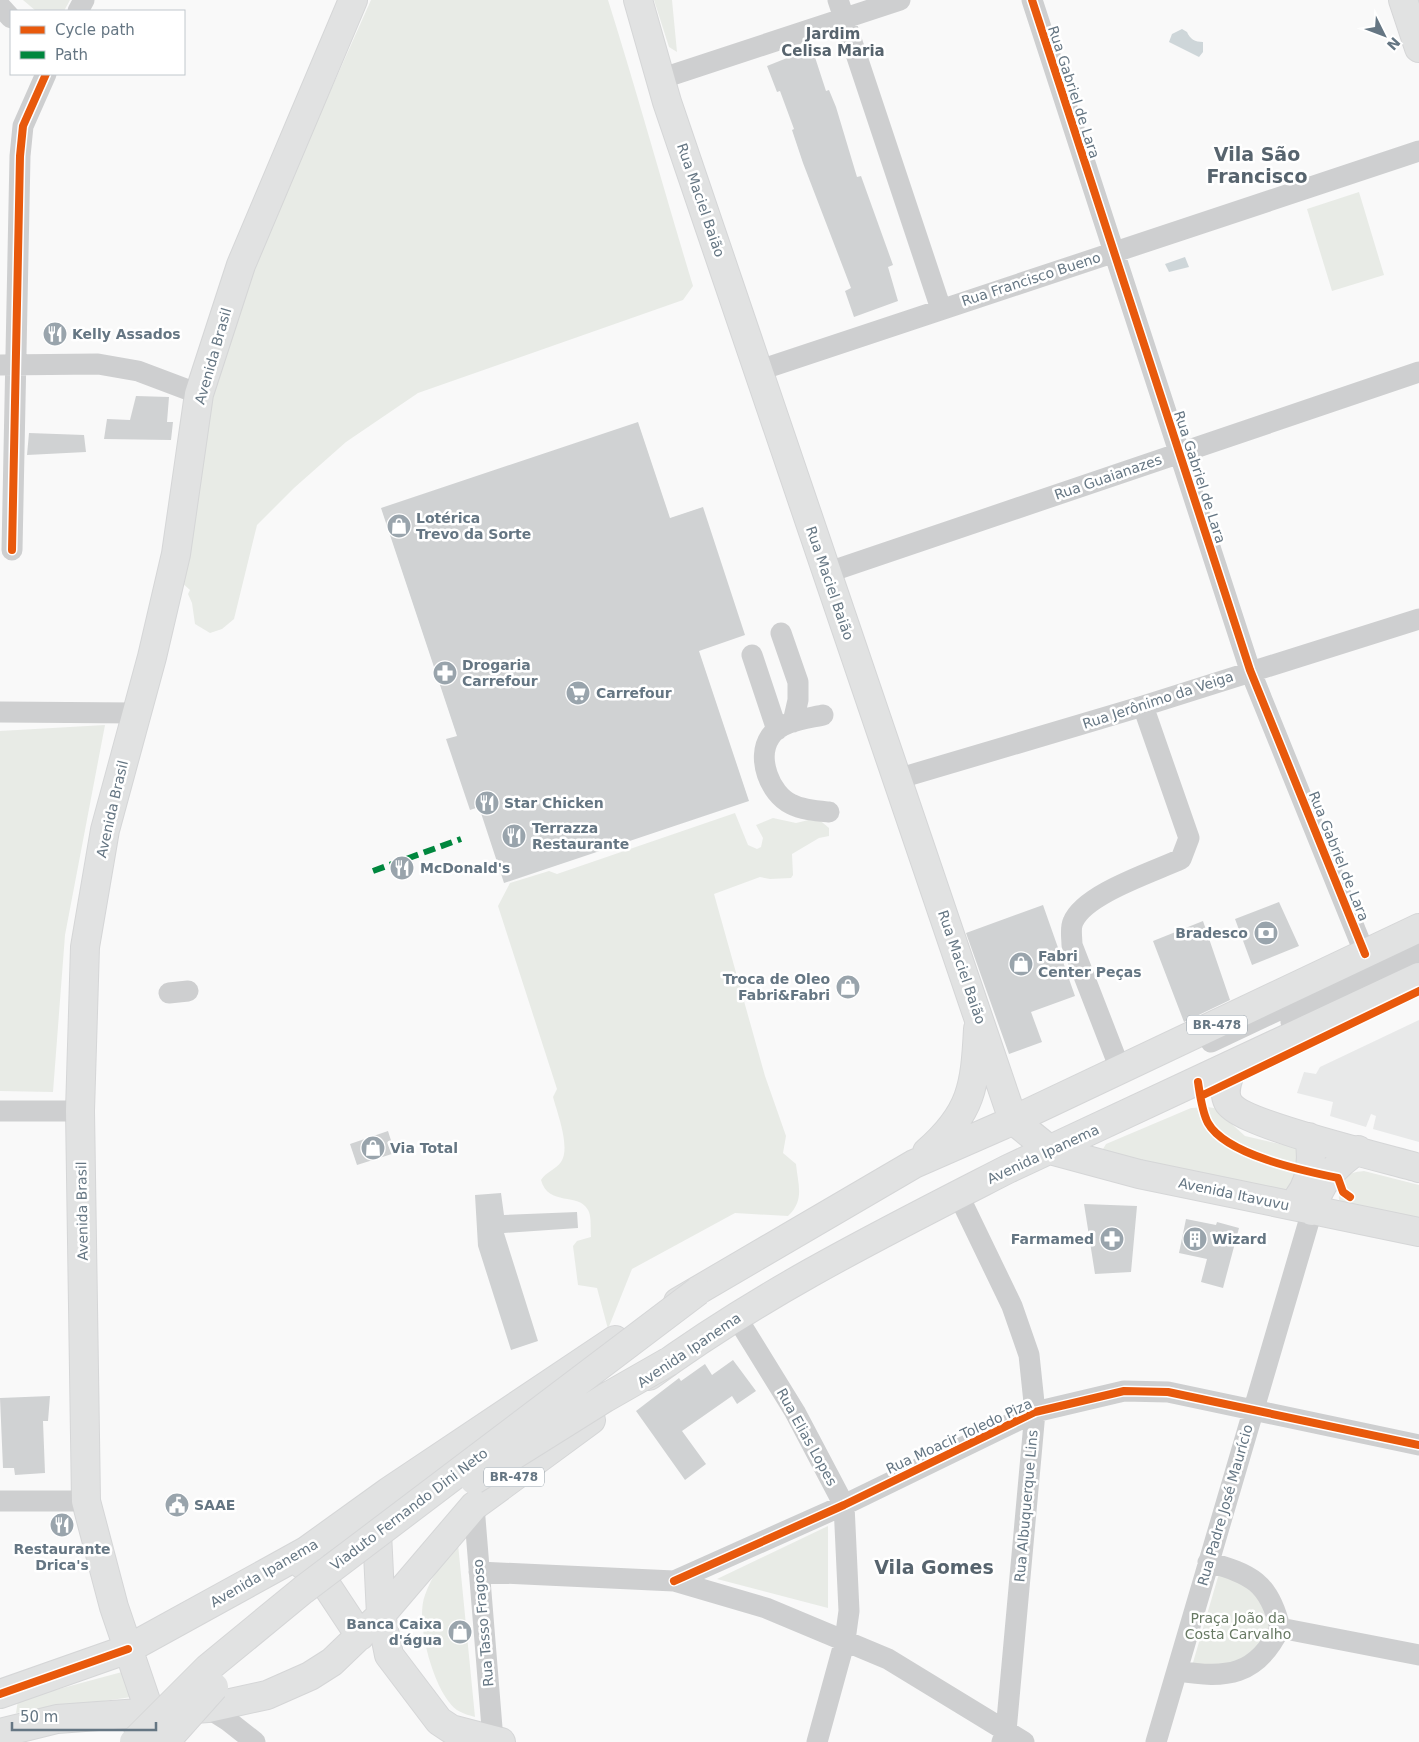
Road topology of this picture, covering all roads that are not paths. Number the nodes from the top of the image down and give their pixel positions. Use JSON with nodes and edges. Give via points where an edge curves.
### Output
{"nodes":[{"id":1,"x":352,"y":0,"type":"edge"},
{"id":2,"x":622,"y":0,"type":"edge"},
{"id":3,"x":638,"y":0,"type":"edge"},
{"id":4,"x":900,"y":0,"type":"edge"},
{"id":5,"x":1032,"y":0,"type":"edge"},
{"id":6,"x":1403,"y":0,"type":"edge"},
{"id":7,"x":0,"y":6,"type":"edge"},
{"id":8,"x":841,"y":10,"type":"edge"},
{"id":9,"x":10,"y":17,"type":"edge"},
{"id":10,"x":1419,"y":48,"type":"edge"},
{"id":11,"x":46,"y":75,"type":"edge"},
{"id":12,"x":660,"y":79,"type":"junction"},
{"id":13,"x":1419,"y":151,"type":"edge"},
{"id":14,"x":9,"y":194,"type":"edge"},
{"id":15,"x":1113,"y":252,"type":"junction"},
{"id":16,"x":941,"y":309,"type":"junction"},
{"id":17,"x":8,"y":365,"type":"edge"},
{"id":18,"x":757,"y":371,"type":"junction"},
{"id":19,"x":1419,"y":372,"type":"edge"},
{"id":20,"x":199,"y":394,"type":"junction"},
{"id":21,"x":1180,"y":454,"type":"junction"},
{"id":22,"x":12,"y":550,"type":"dead end"},
{"id":23,"x":826,"y":573,"type":"junction"},
{"id":24,"x":1419,"y":619,"type":"edge"},
{"id":25,"x":781,"y":633,"type":"dead end"},
{"id":26,"x":752,"y":655,"type":"dead end"},
{"id":27,"x":1250,"y":670,"type":"junction"},
{"id":28,"x":1143,"y":706,"type":"junction"},
{"id":29,"x":0,"y":712,"type":"edge"},
{"id":30,"x":136,"y":713,"type":"junction"},
{"id":31,"x":823,"y":715,"type":"dead end"},
{"id":32,"x":785,"y":726,"type":"junction"},
{"id":33,"x":897,"y":779,"type":"junction"},
{"id":34,"x":829,"y":812,"type":"dead end"},
{"id":35,"x":1419,"y":928,"type":"edge"},
{"id":36,"x":1419,"y":944,"type":"edge"},
{"id":37,"x":1365,"y":954,"type":"junction"},
{"id":38,"x":1419,"y":961,"type":"edge"},
{"id":39,"x":1419,"y":977,"type":"edge"},
{"id":40,"x":979,"y":1015,"type":"junction"},
{"id":41,"x":1233,"y":1066,"type":"junction"},
{"id":42,"x":1120,"y":1069,"type":"junction"},
{"id":43,"x":0,"y":1111,"type":"edge"},
{"id":44,"x":80,"y":1111,"type":"junction"},
{"id":45,"x":1021,"y":1116,"type":"junction"},
{"id":46,"x":1309,"y":1137,"type":"junction"},
{"id":47,"x":1052,"y":1149,"type":"junction"},
{"id":48,"x":1358,"y":1150,"type":"junction"},
{"id":49,"x":914,"y":1164,"type":"junction"},
{"id":50,"x":1419,"y":1168,"type":"edge"},
{"id":51,"x":958,"y":1194,"type":"junction"},
{"id":52,"x":1301,"y":1208,"type":"junction"},
{"id":53,"x":1419,"y":1232,"type":"edge"},
{"id":54,"x":698,"y":1291,"type":"junction"},
{"id":55,"x":737,"y":1318,"type":"junction"},
{"id":56,"x":668,"y":1362,"type":"junction"},
{"id":57,"x":1252,"y":1408,"type":"junction"},
{"id":58,"x":1035,"y":1412,"type":"junction"},
{"id":59,"x":1419,"y":1445,"type":"edge"},
{"id":60,"x":376,"y":1500,"type":"junction"},
{"id":61,"x":0,"y":1501,"type":"edge"},
{"id":62,"x":86,"y":1502,"type":"junction"},
{"id":63,"x":844,"y":1505,"type":"junction"},
{"id":64,"x":474,"y":1506,"type":"junction"},
{"id":65,"x":288,"y":1561,"type":"junction"},
{"id":66,"x":1208,"y":1562,"type":"junction"},
{"id":67,"x":479,"y":1572,"type":"junction"},
{"id":68,"x":674,"y":1581,"type":"junction"},
{"id":69,"x":114,"y":1607,"type":"junction"},
{"id":70,"x":382,"y":1615,"type":"junction"},
{"id":71,"x":168,"y":1628,"type":"junction"},
{"id":72,"x":1280,"y":1628,"type":"junction"},
{"id":73,"x":360,"y":1636,"type":"junction"},
{"id":74,"x":845,"y":1640,"type":"junction"},
{"id":75,"x":128,"y":1649,"type":"junction"},
{"id":76,"x":1419,"y":1655,"type":"edge"},
{"id":77,"x":1178,"y":1671,"type":"junction"},
{"id":78,"x":0,"y":1694,"type":"edge"},
{"id":79,"x":208,"y":1708,"type":"junction"},
{"id":80,"x":150,"y":1714,"type":"junction"},
{"id":81,"x":0,"y":1735,"type":"edge"},
{"id":82,"x":1004,"y":1736,"type":"edge"},
{"id":83,"x":497,"y":1741,"type":"edge"},
{"id":84,"x":26,"y":1742,"type":"edge"},
{"id":85,"x":134,"y":1742,"type":"edge"},
{"id":86,"x":160,"y":1742,"type":"edge"},
{"id":87,"x":165,"y":1742,"type":"edge"},
{"id":88,"x":255,"y":1742,"type":"edge"},
{"id":89,"x":817,"y":1742,"type":"edge"},
{"id":90,"x":1024,"y":1742,"type":"edge"},
{"id":91,"x":1156,"y":1742,"type":"edge"}],
"edges":[{"from":1,"to":20,"type":"main road","name":"Avenida Brasil","via":[[241,265]]},
{"from":2,"to":12,"type":"main road"},
{"from":3,"to":12,"type":"main road","name":"Rua Maciel Baião"},
{"from":4,"to":8,"type":"street"},
{"from":5,"to":15,"type":"street","name":"Rua Gabriel de Lara"},
{"from":6,"to":10,"type":"main road"},
{"from":7,"to":9,"type":"street"},
{"from":8,"to":12,"type":"street"},
{"from":8,"to":16,"type":"street"},
{"from":11,"to":14,"type":"street","via":[[23,126]]},
{"from":12,"to":18,"type":"main road","name":"Rua Maciel Baião"},
{"from":13,"to":15,"type":"street","name":"Rua Francisco Bueno"},
{"from":14,"to":17,"type":"street"},
{"from":15,"to":16,"type":"street","name":"Rua Francisco Bueno"},
{"from":15,"to":21,"type":"street","name":"Rua Gabriel de Lara"},
{"from":16,"to":18,"type":"street","name":"Rua Francisco Bueno"},
{"from":17,"to":20,"type":"street","via":[[98,364],[138,372]]},
{"from":17,"to":22,"type":"street"},
{"from":18,"to":23,"type":"main road","name":"Rua Maciel Baião"},
{"from":19,"to":21,"type":"street","name":"Rua Guaianazes"},
{"from":20,"to":30,"type":"main road","name":"Avenida Brasil","via":[[176,554]]},
{"from":21,"to":23,"type":"street","name":"Rua Guaianazes"},
{"from":21,"to":27,"type":"street","name":"Rua Gabriel de Lara"},
{"from":23,"to":33,"type":"main road","name":"Rua Maciel Baião"},
{"from":24,"to":27,"type":"street","name":"Rua Jerônimo da Veiga"},
{"from":25,"to":32,"type":"street","via":[[798,682],[798,700]]},
{"from":26,"to":32,"type":"street"},
{"from":27,"to":28,"type":"street","name":"Rua Jerônimo da Veiga"},
{"from":27,"to":37,"type":"street","name":"Rua Gabriel de Lara"},
{"from":28,"to":33,"type":"street","name":"Rua Jerônimo da Veiga"},
{"from":28,"to":42,"type":"street","via":[[1189,838],[1181,860],[1106,892],[1083,906],[1072,923],[1072,945]]},
{"from":29,"to":30,"type":"street"},
{"from":30,"to":44,"type":"main road","name":"Avenida Brasil","via":[[105,830],[85,947]]},
{"from":31,"to":32,"type":"street"},
{"from":32,"to":34,"type":"street","via":[[769,737],[764,754],[772,786],[792,805]]},
{"from":33,"to":40,"type":"main road","name":"Rua Maciel Baião"},
{"from":35,"to":37,"type":"main road","name":"Avenida Ipanema","number":"BR-478"},
{"from":36,"to":45,"type":"street","via":[[1057,1114]]},
{"from":37,"to":42,"type":"main road","name":"Avenida Ipanema","number":"BR-478"},
{"from":38,"to":47,"type":"street","via":[[1067,1127]]},
{"from":39,"to":41,"type":"main road","name":"Avenida Ipanema","number":"BR-478"},
{"from":40,"to":45,"type":"main road","name":"Rua Maciel Baião"},
{"from":40,"to":49,"type":"main road","via":[[974,1077],[963,1112],[942,1139]]},
{"from":41,"to":46,"type":"main road","via":[[1225,1089],[1228,1103],[1244,1116]]},
{"from":41,"to":47,"type":"main road","name":"Avenida Ipanema","number":"BR-478"},
{"from":42,"to":45,"type":"main road","name":"Avenida Ipanema","number":"BR-478"},
{"from":43,"to":44,"type":"street"},
{"from":44,"to":62,"type":"main road","name":"Avenida Brasil"},
{"from":45,"to":47,"type":"main road"},
{"from":45,"to":49,"type":"main road","name":"Avenida Ipanema","number":"BR-478"},
{"from":46,"to":48,"type":"main road"},
{"from":46,"to":52,"type":"main road","via":[[1312,1156]]},
{"from":47,"to":51,"type":"main road","name":"Avenida Ipanema","number":"BR-478"},
{"from":47,"to":52,"type":"main road","name":"Avenida Itavuvu","via":[[1140,1174]]},
{"from":48,"to":50,"type":"main road"},
{"from":48,"to":52,"type":"main road","via":[[1331,1171]]},
{"from":49,"to":54,"type":"main road","name":"Avenida Ipanema","number":"BR-478"},
{"from":51,"to":55,"type":"main road","name":"Avenida Ipanema","number":"BR-478","via":[[841,1255]]},
{"from":51,"to":58,"type":"street","name":"Rua Albuquerque Lins","via":[[1012,1306],[1029,1355]]},
{"from":52,"to":53,"type":"main road","name":"Avenida Itavuvu"},
{"from":52,"to":57,"type":"street","name":"Rua Padre José Maurício"},
{"from":54,"to":60,"type":"main road","name":"Avenida Ipanema","number":"BR-478","via":[[602,1348]]},
{"from":54,"to":85,"type":"main road","name":"Viaduto Fernando Dini Neto","bridge":true,"via":[[302,1590],[208,1668]]},
{"from":55,"to":56,"type":"main road","name":"Avenida Ipanema","number":"BR-478"},
{"from":55,"to":63,"type":"street","name":"Rua Elias Lopes","via":[[795,1412]]},
{"from":56,"to":64,"type":"main road","name":"Avenida Ipanema","number":"BR-478"},
{"from":56,"to":87,"type":"main road","name":"Viaduto Fernando Dini Neto","bridge":true,"via":[[477,1478],[368,1556],[268,1634],[205,1696]]},
{"from":57,"to":58,"type":"street","name":"Rua Moacir Toledo Piza","via":[[1168,1392],[1124,1391]]},
{"from":57,"to":59,"type":"street","name":"Rua Moacir Toledo Piza"},
{"from":57,"to":66,"type":"street","name":"Rua Padre José Maurício"},
{"from":58,"to":63,"type":"street","name":"Rua Moacir Toledo Piza"},
{"from":58,"to":82,"type":"street","name":"Rua Albuquerque Lins"},
{"from":60,"to":65,"type":"main road","name":"Avenida Ipanema","number":"BR-478"},
{"from":60,"to":70,"type":"main road"},
{"from":61,"to":62,"type":"street"},
{"from":62,"to":69,"type":"main road","name":"Avenida Brasil"},
{"from":63,"to":68,"type":"street","name":"Rua Moacir Toledo Piza"},
{"from":63,"to":74,"type":"street","name":"Rua Elias Lopes","via":[[849,1611]]},
{"from":64,"to":67,"type":"street","name":"Rua Tasso Fragoso"},
{"from":64,"to":70,"type":"main road","name":"Avenida Ipanema","number":"BR-478"},
{"from":65,"to":71,"type":"main road","name":"Avenida Ipanema","number":"BR-478"},
{"from":65,"to":73,"type":"main road","via":[[315,1568]]},
{"from":66,"to":72,"type":"street","via":[[1253,1578],[1268,1595]]},
{"from":66,"to":77,"type":"street","name":"Rua Padre José Maurício"},
{"from":67,"to":68,"type":"street"},
{"from":67,"to":83,"type":"street","name":"Rua Tasso Fragoso"},
{"from":68,"to":74,"type":"street","via":[[766,1608]]},
{"from":69,"to":71,"type":"main road","via":[[136,1622]]},
{"from":69,"to":75,"type":"main road","name":"Avenida Brasil"},
{"from":70,"to":73,"type":"main road","name":"Avenida Ipanema","number":"BR-478"},
{"from":70,"to":83,"type":"main road","via":[[389,1655],[439,1721],[451,1729]]},
{"from":71,"to":75,"type":"main road","name":"Avenida Ipanema","number":"BR-478"},
{"from":72,"to":76,"type":"street"},
{"from":72,"to":77,"type":"street","via":[[1270,1648],[1257,1663],[1245,1670],[1212,1675]]},
{"from":73,"to":79,"type":"main road","name":"Avenida Ipanema","number":"BR-478","via":[[332,1662],[310,1676],[268,1695]]},
{"from":74,"to":82,"type":"street","via":[[888,1659]]},
{"from":74,"to":89,"type":"street","name":"Rua Elias Lopes"},
{"from":75,"to":78,"type":"main road","number":"BR-478"},
{"from":75,"to":80,"type":"main road","name":"Avenida Brasil"},
{"from":77,"to":91,"type":"street","name":"Rua Padre José Maurício"},
{"from":79,"to":80,"type":"main road","name":"Avenida Ipanema","number":"BR-478"},
{"from":79,"to":88,"type":"street"},
{"from":80,"to":81,"type":"main road","name":"Avenida Ipanema","number":"BR-478","via":[[57,1719]]},
{"from":80,"to":86,"type":"main road","name":"Avenida Brasil"},
{"from":81,"to":84,"type":"main road"},
{"from":82,"to":90,"type":"street"}]}
